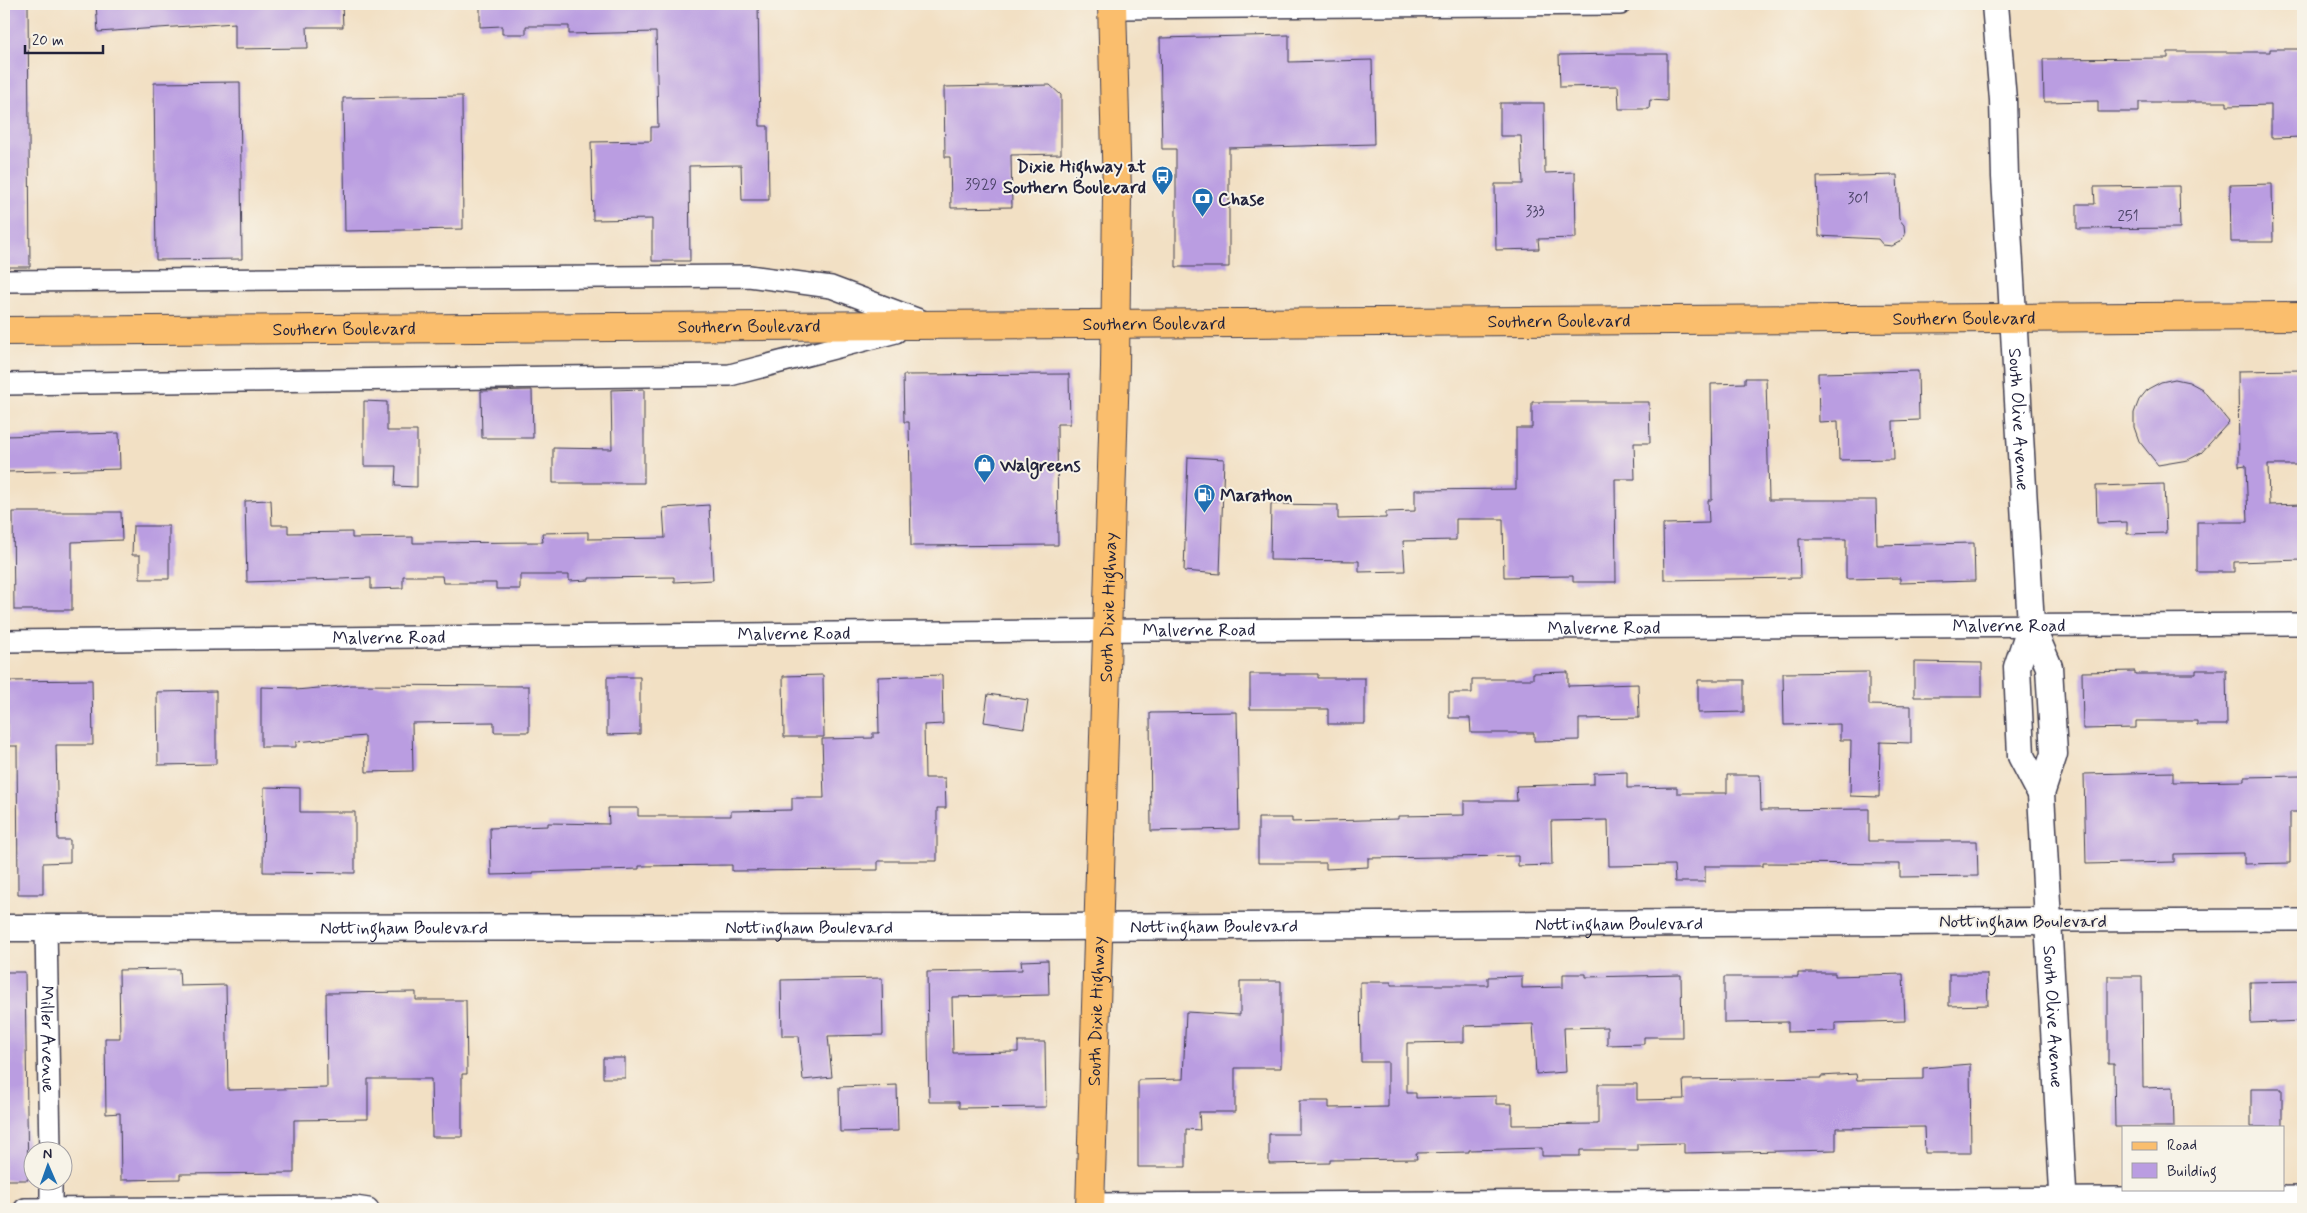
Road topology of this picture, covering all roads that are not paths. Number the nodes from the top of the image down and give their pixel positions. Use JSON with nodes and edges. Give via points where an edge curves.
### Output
{"nodes":[{"id":1,"x":1620,"y":4,"type":"edge"},
{"id":2,"x":1995,"y":4,"type":"edge"},
{"id":3,"x":1112,"y":6,"type":"edge"},
{"id":4,"x":4,"y":281,"type":"edge"},
{"id":5,"x":2303,"y":316,"type":"edge"},
{"id":6,"x":2014,"y":317,"type":"junction"},
{"id":7,"x":1115,"y":323,"type":"junction"},
{"id":8,"x":929,"y":324,"type":"junction"},
{"id":9,"x":4,"y":331,"type":"edge"},
{"id":10,"x":4,"y":384,"type":"edge"},
{"id":11,"x":2303,"y":624,"type":"edge"},
{"id":12,"x":2032,"y":625,"type":"junction"},
{"id":13,"x":1108,"y":631,"type":"junction"},
{"id":14,"x":4,"y":641,"type":"edge"},
{"id":15,"x":2303,"y":920,"type":"edge"},
{"id":16,"x":2049,"y":921,"type":"junction"},
{"id":17,"x":1098,"y":927,"type":"junction"},
{"id":18,"x":4,"y":928,"type":"edge"},
{"id":19,"x":46,"y":928,"type":"junction"},
{"id":20,"x":50,"y":1140,"type":"edge"},
{"id":21,"x":51,"y":1190,"type":"edge"},
{"id":22,"x":2303,"y":1197,"type":"edge"},
{"id":23,"x":2064,"y":1204,"type":"edge"},
{"id":24,"x":1090,"y":1207,"type":"edge"},
{"id":25,"x":24,"y":1209,"type":"edge"},
{"id":26,"x":51,"y":1209,"type":"edge"},
{"id":27,"x":368,"y":1209,"type":"edge"}],
"edges":[{"from":1,"to":3,"type":"street"},
{"from":2,"to":6,"type":"street","name":"South Olive Avenue"},
{"from":3,"to":7,"type":"main road","name":"South Dixie Highway","via":[[1117,193]]},
{"from":4,"to":8,"type":"street","via":[[749,276],[831,287]]},
{"from":5,"to":6,"type":"main road","name":"Southern Boulevard"},
{"from":6,"to":7,"type":"main road","name":"Southern Boulevard"},
{"from":6,"to":12,"type":"street","name":"South Olive Avenue"},
{"from":7,"to":8,"type":"main road","name":"Southern Boulevard"},
{"from":7,"to":13,"type":"main road","name":"South Dixie Highway"},
{"from":8,"to":9,"type":"main road","name":"Southern Boulevard"},
{"from":8,"to":10,"type":"street","via":[[730,375]]},
{"from":11,"to":12,"type":"street","name":"Malverne Road"},
{"from":12,"to":13,"type":"street","name":"Malverne Road"},
{"from":12,"to":16,"type":"street","name":"South Olive Avenue","via":[[2018,667],[2021,756],[2041,794]]},
{"from":13,"to":14,"type":"street","name":"Malverne Road"},
{"from":13,"to":17,"type":"main road","name":"South Dixie Highway"},
{"from":15,"to":16,"type":"street","name":"Nottingham Boulevard"},
{"from":16,"to":17,"type":"street","name":"Nottingham Boulevard"},
{"from":16,"to":23,"type":"street","name":"South Olive Avenue"},
{"from":17,"to":19,"type":"street","name":"Nottingham Boulevard"},
{"from":17,"to":24,"type":"main road","name":"South Dixie Highway"},
{"from":18,"to":19,"type":"street","name":"Nottingham Boulevard"},
{"from":19,"to":20,"type":"street","name":"Miller Avenue"},
{"from":21,"to":26,"type":"street"},
{"from":22,"to":23,"type":"street"},
{"from":23,"to":24,"type":"street"},
{"from":25,"to":26,"type":"street"},
{"from":26,"to":27,"type":"street"}]}
